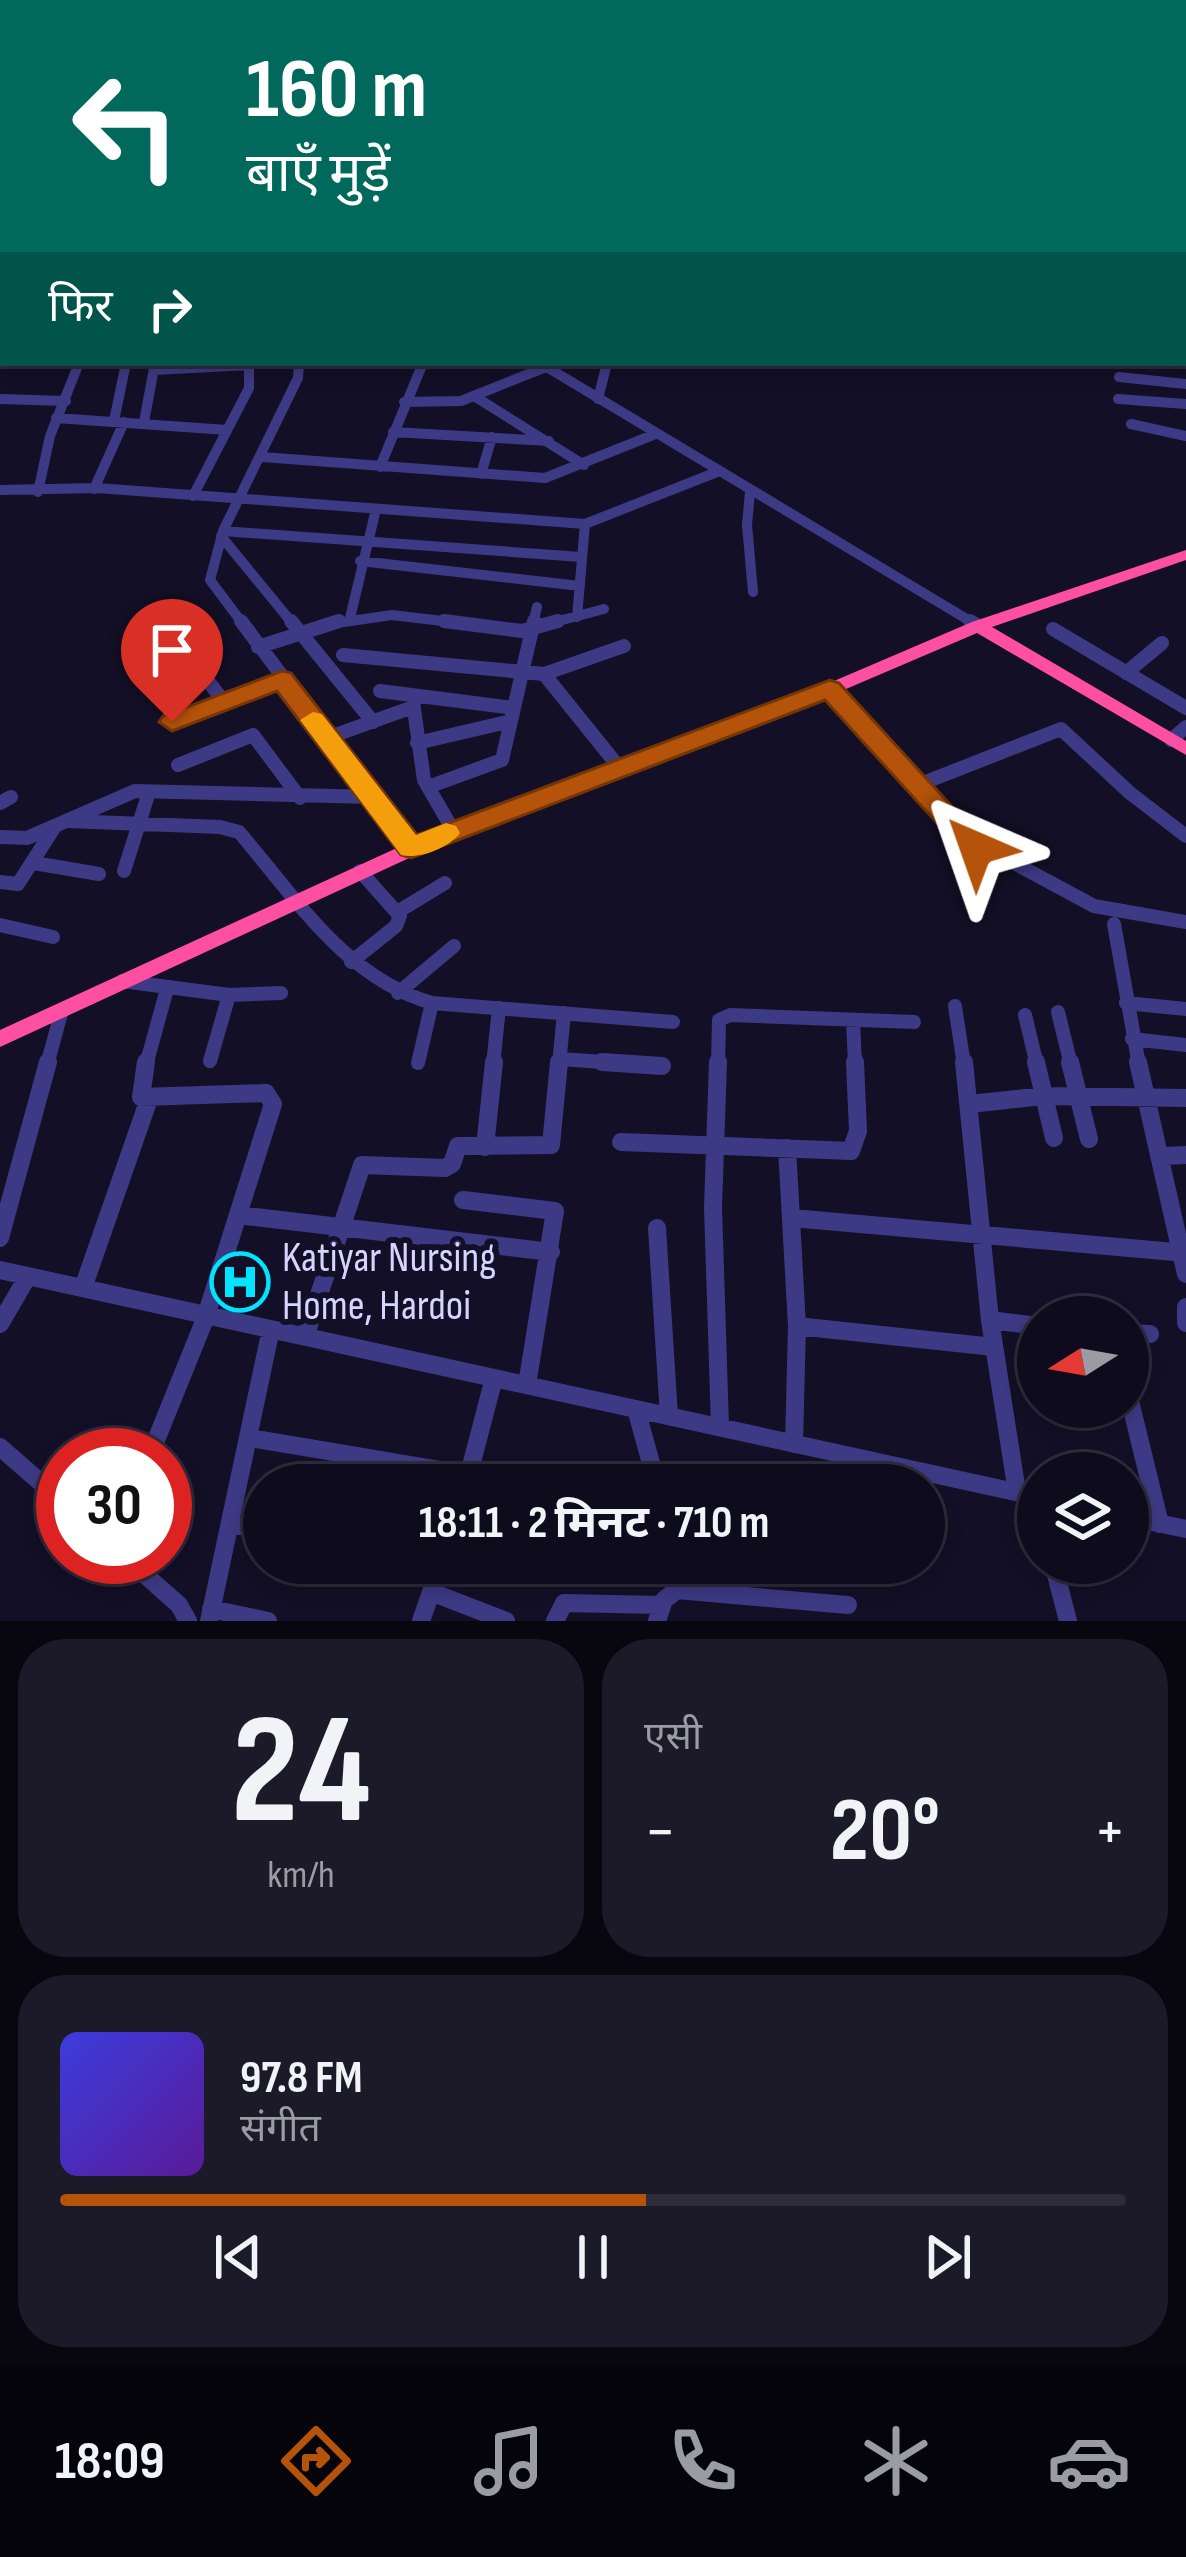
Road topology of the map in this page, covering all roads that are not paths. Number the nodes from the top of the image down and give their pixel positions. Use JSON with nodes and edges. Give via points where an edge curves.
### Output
{"nodes":[{"id":1,"x":79,"y":366,"type":"edge"},
{"id":2,"x":126,"y":366,"type":"edge"},
{"id":3,"x":155,"y":366,"type":"edge"},
{"id":4,"x":250,"y":366,"type":"edge"},
{"id":5,"x":298,"y":366,"type":"edge"},
{"id":6,"x":422,"y":366,"type":"edge"},
{"id":7,"x":541,"y":366,"type":"edge"},
{"id":8,"x":545,"y":366,"type":"edge"},
{"id":9,"x":606,"y":366,"type":"edge"},
{"id":10,"x":1119,"y":376,"type":"dead end"},
{"id":11,"x":1186,"y":384,"type":"edge"},
{"id":12,"x":474,"y":396,"type":"junction"},
{"id":13,"x":0,"y":399,"type":"edge"},
{"id":14,"x":598,"y":399,"type":"junction"},
{"id":15,"x":1118,"y":399,"type":"dead end"},
{"id":16,"x":66,"y":401,"type":"junction"},
{"id":17,"x":404,"y":402,"type":"junction"},
{"id":18,"x":1186,"y":404,"type":"edge"},
{"id":19,"x":56,"y":418,"type":"junction"},
{"id":20,"x":119,"y":422,"type":"junction"},
{"id":21,"x":144,"y":422,"type":"junction"},
{"id":22,"x":1131,"y":424,"type":"dead end"},
{"id":23,"x":226,"y":430,"type":"junction"},
{"id":24,"x":393,"y":432,"type":"junction"},
{"id":25,"x":653,"y":435,"type":"junction"},
{"id":26,"x":1186,"y":436,"type":"edge"},
{"id":27,"x":492,"y":437,"type":"junction"},
{"id":28,"x":549,"y":441,"type":"junction"},
{"id":29,"x":262,"y":457,"type":"junction"},
{"id":30,"x":584,"y":465,"type":"junction"},
{"id":31,"x":380,"y":466,"type":"junction"},
{"id":32,"x":717,"y":472,"type":"junction"},
{"id":33,"x":482,"y":474,"type":"junction"},
{"id":34,"x":94,"y":489,"type":"junction"},
{"id":35,"x":0,"y":490,"type":"edge"},
{"id":36,"x":38,"y":492,"type":"junction"},
{"id":37,"x":750,"y":492,"type":"junction"},
{"id":38,"x":193,"y":496,"type":"junction"},
{"id":39,"x":239,"y":499,"type":"junction"},
{"id":40,"x":376,"y":509,"type":"junction"},
{"id":41,"x":585,"y":524,"type":"junction"},
{"id":42,"x":222,"y":534,"type":"junction"},
{"id":43,"x":366,"y":541,"type":"junction"},
{"id":44,"x":1186,"y":556,"type":"edge"},
{"id":45,"x":581,"y":557,"type":"junction"},
{"id":46,"x":360,"y":561,"type":"junction"},
{"id":47,"x":580,"y":586,"type":"junction"},
{"id":48,"x":753,"y":592,"type":"dead end"},
{"id":49,"x":537,"y":607,"type":"dead end"},
{"id":50,"x":604,"y":609,"type":"dead end"},
{"id":51,"x":577,"y":617,"type":"junction"},
{"id":52,"x":350,"y":618,"type":"junction"},
{"id":53,"x":983,"y":629,"type":"junction"},
{"id":54,"x":1053,"y":629,"type":"dead end"},
{"id":55,"x":531,"y":631,"type":"junction"},
{"id":56,"x":298,"y":634,"type":"junction"},
{"id":57,"x":1162,"y":643,"type":"dead end"},
{"id":58,"x":624,"y":646,"type":"dead end"},
{"id":59,"x":258,"y":647,"type":"junction"},
{"id":60,"x":343,"y":655,"type":"dead end"},
{"id":61,"x":192,"y":660,"type":"dead end"},
{"id":62,"x":1126,"y":673,"type":"junction"},
{"id":63,"x":544,"y":674,"type":"junction"},
{"id":64,"x":521,"y":675,"type":"junction"},
{"id":65,"x":282,"y":679,"type":"junction"},
{"id":66,"x":835,"y":687,"type":"junction"},
{"id":67,"x":380,"y":691,"type":"dead end"},
{"id":68,"x":412,"y":701,"type":"junction"},
{"id":69,"x":224,"y":702,"type":"junction"},
{"id":70,"x":1186,"y":707,"type":"edge"},
{"id":71,"x":513,"y":714,"type":"junction"},
{"id":72,"x":172,"y":722,"type":"dead end"},
{"id":73,"x":373,"y":722,"type":"junction"},
{"id":74,"x":327,"y":738,"type":"junction"},
{"id":75,"x":1181,"y":738,"type":"edge"},
{"id":76,"x":417,"y":743,"type":"junction"},
{"id":77,"x":178,"y":765,"type":"dead end"},
{"id":78,"x":618,"y":766,"type":"junction"},
{"id":79,"x":917,"y":784,"type":"junction"},
{"id":80,"x":428,"y":788,"type":"junction"},
{"id":81,"x":149,"y":792,"type":"junction"},
{"id":82,"x":373,"y":797,"type":"junction"},
{"id":83,"x":300,"y":798,"type":"junction"},
{"id":84,"x":62,"y":823,"type":"junction"},
{"id":85,"x":139,"y":824,"type":"junction"},
{"id":86,"x":453,"y":830,"type":"junction"},
{"id":87,"x":1186,"y":836,"type":"edge"},
{"id":88,"x":5,"y":838,"type":"edge"},
{"id":89,"x":411,"y":848,"type":"junction"},
{"id":90,"x":0,"y":853,"type":"edge"},
{"id":91,"x":34,"y":863,"type":"junction"},
{"id":92,"x":124,"y":871,"type":"dead end"},
{"id":93,"x":360,"y":871,"type":"junction"},
{"id":94,"x":99,"y":874,"type":"dead end"},
{"id":95,"x":0,"y":882,"type":"edge"},
{"id":96,"x":446,"y":883,"type":"dead end"},
{"id":97,"x":296,"y":901,"type":"junction"},
{"id":98,"x":400,"y":911,"type":"junction"},
{"id":99,"x":1186,"y":922,"type":"edge"},
{"id":100,"x":1114,"y":924,"type":"dead end"},
{"id":101,"x":0,"y":925,"type":"edge"},
{"id":102,"x":53,"y":937,"type":"dead end"},
{"id":103,"x":454,"y":946,"type":"dead end"},
{"id":104,"x":351,"y":962,"type":"junction"},
{"id":105,"x":122,"y":981,"type":"junction"},
{"id":106,"x":167,"y":989,"type":"junction"},
{"id":107,"x":281,"y":993,"type":"dead end"},
{"id":108,"x":398,"y":993,"type":"junction"},
{"id":109,"x":229,"y":995,"type":"junction"},
{"id":110,"x":432,"y":1003,"type":"junction"},
{"id":111,"x":1126,"y":1003,"type":"junction"},
{"id":112,"x":955,"y":1006,"type":"dead end"},
{"id":113,"x":499,"y":1008,"type":"junction"},
{"id":114,"x":1186,"y":1009,"type":"edge"},
{"id":115,"x":62,"y":1010,"type":"junction"},
{"id":116,"x":1058,"y":1012,"type":"dead end"},
{"id":117,"x":564,"y":1013,"type":"junction"},
{"id":118,"x":1025,"y":1015,"type":"dead end"},
{"id":119,"x":853,"y":1019,"type":"junction"},
{"id":120,"x":673,"y":1022,"type":"dead end"},
{"id":121,"x":914,"y":1022,"type":"dead end"},
{"id":122,"x":0,"y":1039,"type":"edge"},
{"id":123,"x":1132,"y":1039,"type":"junction"},
{"id":124,"x":1186,"y":1045,"type":"edge"},
{"id":125,"x":560,"y":1059,"type":"junction"},
{"id":126,"x":210,"y":1060,"type":"dead end"},
{"id":127,"x":418,"y":1063,"type":"dead end"},
{"id":128,"x":662,"y":1066,"type":"dead end"},
{"id":129,"x":1044,"y":1096,"type":"junction"},
{"id":130,"x":1080,"y":1096,"type":"junction"},
{"id":131,"x":1186,"y":1097,"type":"edge"},
{"id":132,"x":1147,"y":1098,"type":"junction"},
{"id":133,"x":149,"y":1099,"type":"junction"},
{"id":134,"x":970,"y":1104,"type":"junction"},
{"id":135,"x":1054,"y":1138,"type":"dead end"},
{"id":136,"x":1089,"y":1138,"type":"dead end"},
{"id":137,"x":621,"y":1142,"type":"dead end"},
{"id":138,"x":713,"y":1147,"type":"junction"},
{"id":139,"x":485,"y":1148,"type":"junction"},
{"id":140,"x":787,"y":1148,"type":"junction"},
{"id":141,"x":1186,"y":1155,"type":"edge"},
{"id":142,"x":1163,"y":1156,"type":"junction"},
{"id":143,"x":463,"y":1200,"type":"dead end"},
{"id":144,"x":238,"y":1215,"type":"junction"},
{"id":145,"x":1180,"y":1215,"type":"edge"},
{"id":146,"x":792,"y":1219,"type":"junction"},
{"id":147,"x":657,"y":1228,"type":"dead end"},
{"id":148,"x":343,"y":1230,"type":"junction"},
{"id":149,"x":981,"y":1235,"type":"junction"},
{"id":150,"x":0,"y":1238,"type":"edge"},
{"id":151,"x":551,"y":1252,"type":"junction"},
{"id":152,"x":1184,"y":1252,"type":"edge"},
{"id":153,"x":0,"y":1270,"type":"edge"},
{"id":154,"x":1186,"y":1274,"type":"edge"},
{"id":155,"x":28,"y":1276,"type":"junction"},
{"id":156,"x":83,"y":1288,"type":"junction"},
{"id":157,"x":1186,"y":1307,"type":"edge"},
{"id":158,"x":206,"y":1318,"type":"junction"},
{"id":159,"x":989,"y":1320,"type":"junction"},
{"id":160,"x":1017,"y":1323,"type":"edge"},
{"id":161,"x":1186,"y":1323,"type":"edge"},
{"id":162,"x":0,"y":1324,"type":"edge"},
{"id":163,"x":796,"y":1326,"type":"junction"},
{"id":164,"x":271,"y":1329,"type":"junction"},
{"id":165,"x":305,"y":1337,"type":"junction"},
{"id":166,"x":994,"y":1347,"type":"junction"},
{"id":167,"x":494,"y":1378,"type":"junction"},
{"id":168,"x":527,"y":1385,"type":"junction"},
{"id":169,"x":636,"y":1409,"type":"junction"},
{"id":170,"x":669,"y":1416,"type":"junction"},
{"id":171,"x":720,"y":1427,"type":"junction"},
{"id":172,"x":161,"y":1428,"type":"edge"},
{"id":173,"x":1137,"y":1428,"type":"edge"},
{"id":174,"x":251,"y":1438,"type":"junction"},
{"id":175,"x":794,"y":1444,"type":"junction"},
{"id":176,"x":0,"y":1447,"type":"edge"},
{"id":177,"x":385,"y":1464,"type":"edge"},
{"id":178,"x":472,"y":1464,"type":"edge"},
{"id":179,"x":651,"y":1464,"type":"edge"},
{"id":180,"x":36,"y":1478,"type":"edge"},
{"id":181,"x":1017,"y":1492,"type":"joint"},
{"id":182,"x":1149,"y":1521,"type":"edge"},
{"id":183,"x":231,"y":1524,"type":"junction"},
{"id":184,"x":1160,"y":1524,"type":"junction"},
{"id":185,"x":243,"y":1526,"type":"edge"},
{"id":186,"x":1186,"y":1529,"type":"edge"},
{"id":187,"x":155,"y":1584,"type":"edge"},
{"id":188,"x":433,"y":1584,"type":"edge"},
{"id":189,"x":685,"y":1584,"type":"edge"},
{"id":190,"x":1058,"y":1584,"type":"edge"},
{"id":191,"x":686,"y":1589,"type":"junction"},
{"id":192,"x":431,"y":1592,"type":"junction"},
{"id":193,"x":848,"y":1605,"type":"dead end"},
{"id":194,"x":660,"y":1613,"type":"edge"},
{"id":195,"x":210,"y":1615,"type":"edge"},
{"id":196,"x":188,"y":1621,"type":"edge"},
{"id":197,"x":268,"y":1621,"type":"edge"},
{"id":198,"x":421,"y":1621,"type":"edge"},
{"id":199,"x":506,"y":1621,"type":"edge"},
{"id":200,"x":555,"y":1621,"type":"edge"},
{"id":201,"x":1068,"y":1621,"type":"edge"}],
"edges":[{"from":1,"to":16,"type":"street"},
{"from":2,"to":20,"type":"street"},
{"from":3,"to":21,"type":"street"},
{"from":4,"to":23,"type":"street","via":[[249,388]]},
{"from":5,"to":29,"type":"street"},
{"from":6,"to":17,"type":"street"},
{"from":7,"to":12,"type":"street"},
{"from":8,"to":14,"type":"street"},
{"from":9,"to":14,"type":"street"},
{"from":10,"to":11,"type":"street"},
{"from":12,"to":17,"type":"street"},
{"from":12,"to":28,"type":"street"},
{"from":13,"to":16,"type":"street"},
{"from":14,"to":25,"type":"street"},
{"from":15,"to":18,"type":"street"},
{"from":16,"to":19,"type":"street"},
{"from":17,"to":24,"type":"street"},
{"from":19,"to":20,"type":"street"},
{"from":19,"to":36,"type":"street"},
{"from":20,"to":21,"type":"street"},
{"from":20,"to":34,"type":"street"},
{"from":21,"to":23,"type":"street"},
{"from":22,"to":26,"type":"street"},
{"from":23,"to":38,"type":"street"},
{"from":24,"to":27,"type":"street"},
{"from":24,"to":31,"type":"street"},
{"from":25,"to":30,"type":"street"},
{"from":25,"to":32,"type":"street"},
{"from":27,"to":28,"type":"street"},
{"from":27,"to":33,"type":"street"},
{"from":28,"to":30,"type":"street"},
{"from":29,"to":31,"type":"street"},
{"from":29,"to":39,"type":"street"},
{"from":30,"to":33,"type":"street","via":[[545,478]]},
{"from":31,"to":33,"type":"street"},
{"from":32,"to":37,"type":"street"},
{"from":32,"to":41,"type":"street"},
{"from":34,"to":36,"type":"street"},
{"from":34,"to":38,"type":"street"},
{"from":35,"to":36,"type":"street"},
{"from":37,"to":48,"type":"street"},
{"from":37,"to":53,"type":"street"},
{"from":38,"to":39,"type":"street"},
{"from":39,"to":40,"type":"street"},
{"from":39,"to":42,"type":"street"},
{"from":40,"to":41,"type":"street"},
{"from":40,"to":43,"type":"street"},
{"from":41,"to":45,"type":"street"},
{"from":42,"to":43,"type":"street"},
{"from":42,"to":56,"type":"street"},
{"from":42,"to":59,"type":"street","via":[[210,580]]},
{"from":43,"to":45,"type":"street"},
{"from":43,"to":46,"type":"street"},
{"from":44,"to":53,"type":"highway"},
{"from":45,"to":47,"type":"street"},
{"from":46,"to":47,"type":"street"},
{"from":46,"to":52,"type":"street"},
{"from":47,"to":51,"type":"street"},
{"from":49,"to":55,"type":"street"},
{"from":50,"to":51,"type":"street"},
{"from":51,"to":55,"type":"street"},
{"from":52,"to":55,"type":"street","via":[[392,615]]},
{"from":52,"to":56,"type":"street"},
{"from":53,"to":66,"type":"highway"},
{"from":53,"to":75,"type":"highway"},
{"from":54,"to":62,"type":"street"},
{"from":55,"to":64,"type":"street"},
{"from":56,"to":59,"type":"street"},
{"from":56,"to":73,"type":"street"},
{"from":57,"to":62,"type":"street"},
{"from":58,"to":63,"type":"street"},
{"from":59,"to":65,"type":"street"},
{"from":60,"to":64,"type":"street"},
{"from":61,"to":69,"type":"street"},
{"from":62,"to":70,"type":"street"},
{"from":63,"to":64,"type":"street"},
{"from":63,"to":78,"type":"street"},
{"from":64,"to":71,"type":"street"},
{"from":65,"to":69,"type":"street"},
{"from":65,"to":74,"type":"street"},
{"from":66,"to":78,"type":"highway"},
{"from":66,"to":79,"type":"street"},
{"from":67,"to":68,"type":"street"},
{"from":68,"to":71,"type":"street"},
{"from":68,"to":73,"type":"street"},
{"from":68,"to":76,"type":"street"},
{"from":69,"to":72,"type":"street"},
{"from":71,"to":76,"type":"street"},
{"from":71,"to":80,"type":"street","via":[[502,760]]},
{"from":73,"to":74,"type":"street"},
{"from":74,"to":82,"type":"street"},
{"from":76,"to":80,"type":"street"},
{"from":77,"to":83,"type":"street","via":[[254,735]]},
{"from":78,"to":86,"type":"highway"},
{"from":79,"to":87,"type":"street","via":[[1061,729]]},
{"from":79,"to":99,"type":"street","via":[[982,853],[1094,906]]},
{"from":80,"to":86,"type":"street"},
{"from":81,"to":83,"type":"street"},
{"from":81,"to":84,"type":"street","via":[[123,793]]},
{"from":81,"to":85,"type":"street"},
{"from":82,"to":83,"type":"street"},
{"from":82,"to":89,"type":"street"},
{"from":84,"to":85,"type":"street"},
{"from":84,"to":88,"type":"street"},
{"from":84,"to":91,"type":"street"},
{"from":85,"to":92,"type":"street"},
{"from":85,"to":97,"type":"street","via":[[231,829]]},
{"from":86,"to":89,"type":"highway"},
{"from":88,"to":90,"type":"street"},
{"from":89,"to":93,"type":"highway"},
{"from":91,"to":94,"type":"street"},
{"from":91,"to":95,"type":"street","via":[[18,884]]},
{"from":93,"to":97,"type":"highway"},
{"from":93,"to":98,"type":"street"},
{"from":96,"to":98,"type":"street"},
{"from":97,"to":104,"type":"street"},
{"from":97,"to":105,"type":"highway"},
{"from":98,"to":104,"type":"street","via":[[396,926]]},
{"from":100,"to":111,"type":"street"},
{"from":101,"to":102,"type":"street"},
{"from":103,"to":108,"type":"street"},
{"from":104,"to":108,"type":"street"},
{"from":105,"to":106,"type":"street"},
{"from":105,"to":115,"type":"highway"},
{"from":106,"to":109,"type":"street"},
{"from":106,"to":133,"type":"street","via":[[139,1093]]},
{"from":107,"to":109,"type":"street"},
{"from":108,"to":110,"type":"street"},
{"from":109,"to":126,"type":"street"},
{"from":110,"to":113,"type":"street"},
{"from":110,"to":127,"type":"street"},
{"from":111,"to":114,"type":"street"},
{"from":111,"to":123,"type":"street"},
{"from":112,"to":134,"type":"street"},
{"from":113,"to":117,"type":"street"},
{"from":113,"to":139,"type":"street"},
{"from":115,"to":122,"type":"highway"},
{"from":115,"to":150,"type":"street"},
{"from":116,"to":130,"type":"street"},
{"from":117,"to":120,"type":"street"},
{"from":117,"to":125,"type":"street"},
{"from":118,"to":129,"type":"street"},
{"from":119,"to":121,"type":"street"},
{"from":119,"to":138,"type":"street","via":[[723,1017]]},
{"from":119,"to":140,"type":"street","via":[[855,1148]]},
{"from":123,"to":124,"type":"street"},
{"from":123,"to":132,"type":"street"},
{"from":125,"to":128,"type":"street"},
{"from":125,"to":139,"type":"street","via":[[551,1145]]},
{"from":129,"to":130,"type":"street"},
{"from":129,"to":134,"type":"street"},
{"from":129,"to":135,"type":"street"},
{"from":130,"to":132,"type":"street"},
{"from":130,"to":136,"type":"street"},
{"from":131,"to":132,"type":"street"},
{"from":132,"to":142,"type":"street"},
{"from":133,"to":144,"type":"street","via":[[271,1095]]},
{"from":133,"to":156,"type":"street"},
{"from":134,"to":149,"type":"street"},
{"from":137,"to":138,"type":"street"},
{"from":138,"to":140,"type":"street"},
{"from":138,"to":171,"type":"street"},
{"from":139,"to":148,"type":"street","via":[[458,1146],[445,1168],[362,1165]]},
{"from":140,"to":146,"type":"street"},
{"from":141,"to":142,"type":"street"},
{"from":142,"to":145,"type":"street"},
{"from":143,"to":151,"type":"street","via":[[553,1209]]},
{"from":144,"to":148,"type":"street"},
{"from":144,"to":158,"type":"street"},
{"from":145,"to":152,"type":"street"},
{"from":146,"to":149,"type":"street"},
{"from":146,"to":163,"type":"street"},
{"from":147,"to":170,"type":"street"},
{"from":148,"to":151,"type":"street"},
{"from":148,"to":165,"type":"street"},
{"from":149,"to":152,"type":"street"},
{"from":149,"to":159,"type":"street"},
{"from":151,"to":168,"type":"street"},
{"from":152,"to":154,"type":"street"},
{"from":153,"to":155,"type":"street"},
{"from":155,"to":156,"type":"street"},
{"from":155,"to":162,"type":"street"},
{"from":156,"to":158,"type":"street"},
{"from":157,"to":161,"type":"street"},
{"from":158,"to":164,"type":"street"},
{"from":158,"to":172,"type":"street"},
{"from":159,"to":160,"type":"street"},
{"from":159,"to":166,"type":"street"},
{"from":163,"to":166,"type":"street"},
{"from":163,"to":175,"type":"street"},
{"from":164,"to":165,"type":"street"},
{"from":164,"to":174,"type":"street"},
{"from":165,"to":167,"type":"street"},
{"from":166,"to":181,"type":"street"},
{"from":167,"to":168,"type":"street"},
{"from":167,"to":178,"type":"street"},
{"from":168,"to":169,"type":"street"},
{"from":169,"to":170,"type":"street"},
{"from":169,"to":179,"type":"street"},
{"from":170,"to":171,"type":"street"},
{"from":171,"to":175,"type":"street"},
{"from":173,"to":184,"type":"street"},
{"from":174,"to":177,"type":"street"},
{"from":174,"to":183,"type":"street"},
{"from":175,"to":181,"type":"street"},
{"from":176,"to":180,"type":"street"},
{"from":182,"to":184,"type":"street"},
{"from":183,"to":185,"type":"street"},
{"from":183,"to":195,"type":"street"},
{"from":184,"to":186,"type":"street"},
{"from":187,"to":196,"type":"street"},
{"from":188,"to":192,"type":"street"},
{"from":189,"to":191,"type":"street"},
{"from":190,"to":201,"type":"street"},
{"from":191,"to":193,"type":"street"},
{"from":191,"to":194,"type":"street","via":[[672,1592]]},
{"from":192,"to":198,"type":"street"},
{"from":192,"to":199,"type":"street"},
{"from":194,"to":200,"type":"street","via":[[565,1603]]},
{"from":195,"to":197,"type":"street"}]}
